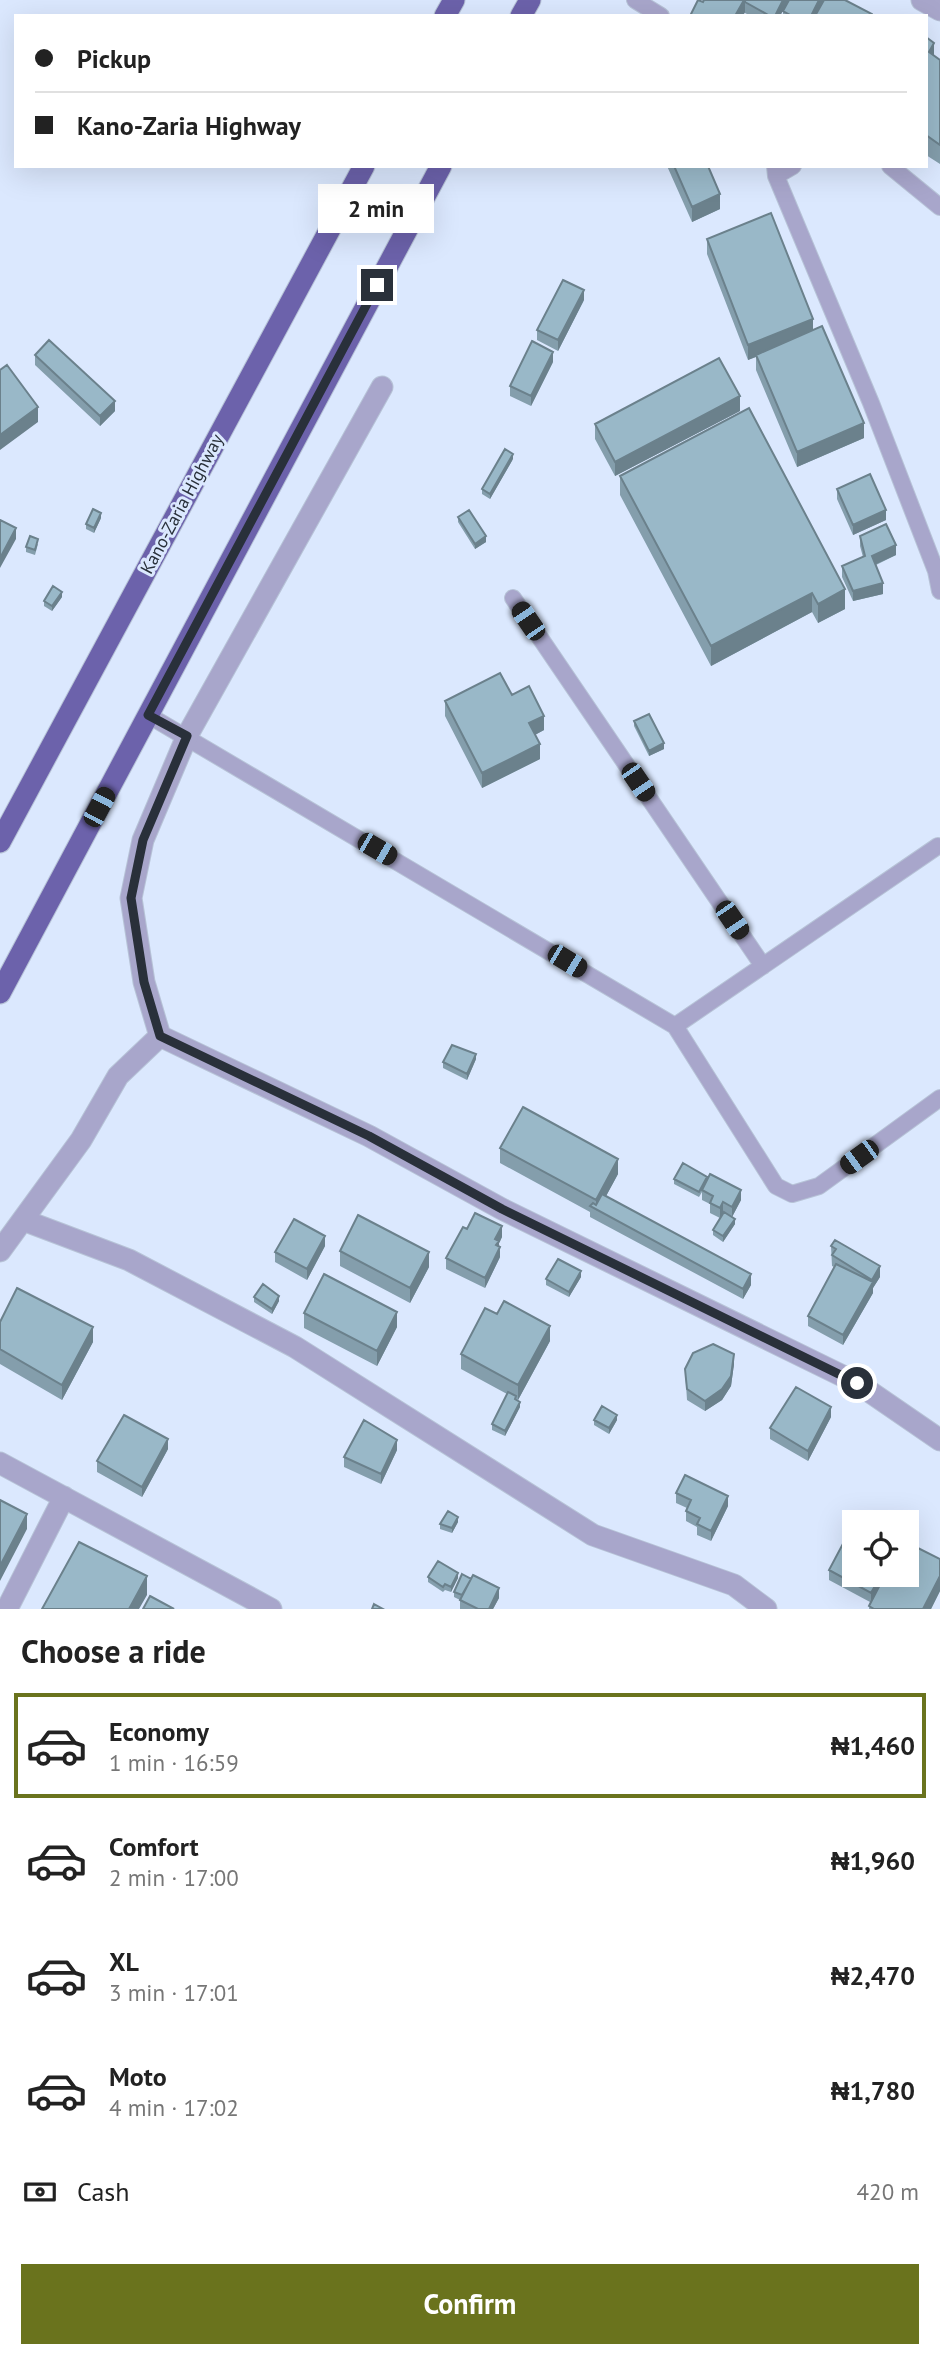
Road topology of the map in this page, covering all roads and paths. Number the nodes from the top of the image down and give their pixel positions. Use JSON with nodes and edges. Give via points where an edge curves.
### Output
{"nodes":[{"id":1,"x":635,"y":0,"type":"edge"},
{"id":2,"x":922,"y":0,"type":"edge"},
{"id":3,"x":940,"y":10,"type":"edge"},
{"id":4,"x":658,"y":14,"type":"edge"},
{"id":5,"x":363,"y":168,"type":"edge"},
{"id":6,"x":440,"y":168,"type":"edge"},
{"id":7,"x":892,"y":168,"type":"edge"},
{"id":8,"x":776,"y":171,"type":"edge"},
{"id":9,"x":940,"y":207,"type":"edge"},
{"id":10,"x":382,"y":387,"type":"dead end"},
{"id":11,"x":940,"y":591,"type":"edge"},
{"id":12,"x":513,"y":598,"type":"dead end"},
{"id":13,"x":148,"y":715,"type":"junction"},
{"id":14,"x":187,"y":736,"type":"junction"},
{"id":15,"x":0,"y":842,"type":"edge"},
{"id":16,"x":938,"y":846,"type":"dead end"},
{"id":17,"x":763,"y":966,"type":"junction"},
{"id":18,"x":0,"y":993,"type":"edge"},
{"id":19,"x":675,"y":1026,"type":"junction"},
{"id":20,"x":160,"y":1036,"type":"junction"},
{"id":21,"x":940,"y":1098,"type":"edge"},
{"id":22,"x":23,"y":1220,"type":"junction"},
{"id":23,"x":0,"y":1251,"type":"edge"},
{"id":24,"x":940,"y":1440,"type":"edge"},
{"id":25,"x":0,"y":1463,"type":"edge"},
{"id":26,"x":64,"y":1497,"type":"junction"},
{"id":27,"x":7,"y":1609,"type":"edge"},
{"id":28,"x":271,"y":1609,"type":"edge"},
{"id":29,"x":766,"y":1609,"type":"edge"}],
"edges":[{"from":1,"to":4,"type":"lane"},
{"from":2,"to":3,"type":"street"},
{"from":5,"to":15,"type":"highway","name":"Kano-Zaria Highway"},
{"from":6,"to":13,"type":"highway"},
{"from":7,"to":9,"type":"lane"},
{"from":8,"to":11,"type":"lane","via":[[871,403]]},
{"from":10,"to":14,"type":"street"},
{"from":12,"to":17,"type":"lane"},
{"from":13,"to":14,"type":"lane"},
{"from":13,"to":18,"type":"highway"},
{"from":14,"to":19,"type":"lane"},
{"from":14,"to":20,"type":"street","via":[[143,840],[131,898],[144,982]]},
{"from":16,"to":17,"type":"lane"},
{"from":17,"to":19,"type":"lane"},
{"from":19,"to":21,"type":"lane","via":[[776,1186],[792,1194],[819,1186]]},
{"from":20,"to":22,"type":"street","via":[[118,1076],[81,1140]]},
{"from":20,"to":24,"type":"street","via":[[369,1136],[502,1209],[857,1383]]},
{"from":22,"to":23,"type":"street"},
{"from":22,"to":29,"type":"street","via":[[129,1260],[295,1348],[593,1535],[734,1585]]},
{"from":25,"to":26,"type":"street"},
{"from":26,"to":27,"type":"street"},
{"from":26,"to":28,"type":"street"}]}
